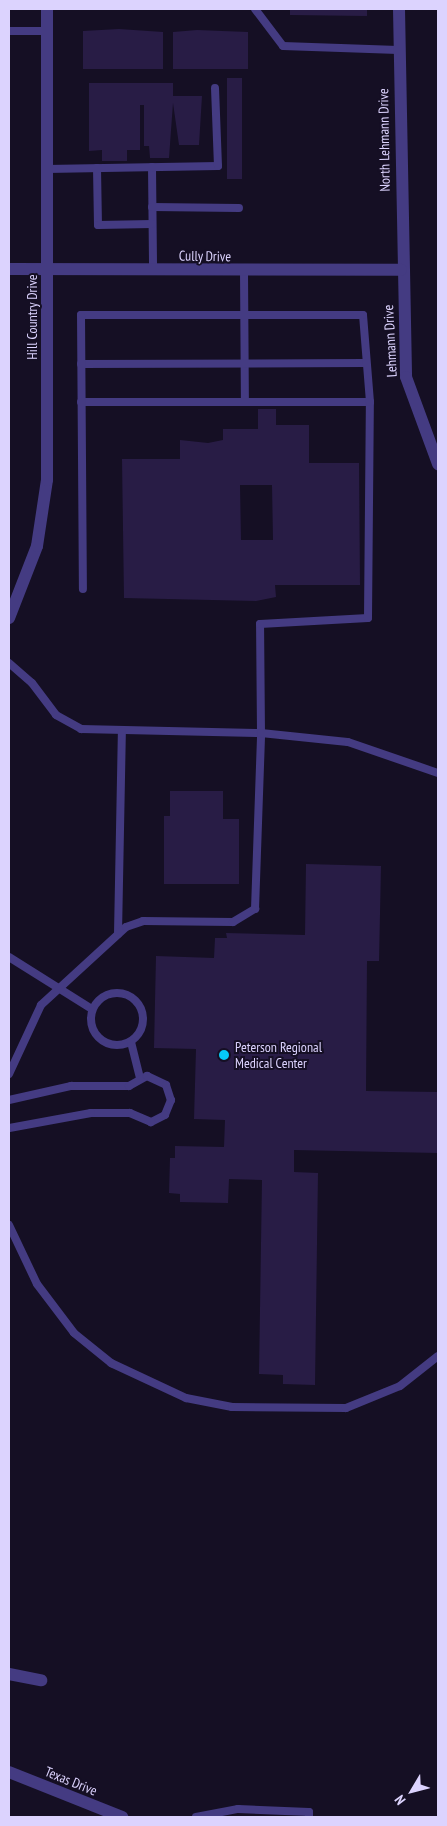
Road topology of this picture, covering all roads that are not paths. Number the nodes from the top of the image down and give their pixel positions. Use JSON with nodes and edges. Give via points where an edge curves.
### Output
{"nodes":[{"id":1,"x":47,"y":9,"type":"edge"},
{"id":2,"x":255,"y":9,"type":"edge"},
{"id":3,"x":399,"y":9,"type":"edge"},
{"id":4,"x":9,"y":31,"type":"edge"},
{"id":5,"x":47,"y":31,"type":"junction"},
{"id":6,"x":398,"y":50,"type":"junction"},
{"id":7,"x":216,"y":88,"type":"dead end"},
{"id":8,"x":152,"y":167,"type":"junction"},
{"id":9,"x":97,"y":168,"type":"junction"},
{"id":10,"x":47,"y":170,"type":"junction"},
{"id":11,"x":152,"y":208,"type":"junction"},
{"id":12,"x":239,"y":208,"type":"dead end"},
{"id":13,"x":152,"y":224,"type":"junction"},
{"id":14,"x":9,"y":269,"type":"edge"},
{"id":15,"x":46,"y":269,"type":"junction"},
{"id":16,"x":153,"y":270,"type":"junction"},
{"id":17,"x":401,"y":270,"type":"junction"},
{"id":18,"x":244,"y":272,"type":"junction"},
{"id":19,"x":244,"y":315,"type":"junction"},
{"id":20,"x":364,"y":363,"type":"junction"},
{"id":21,"x":81,"y":364,"type":"junction"},
{"id":22,"x":244,"y":364,"type":"junction"},
{"id":23,"x":81,"y":402,"type":"junction"},
{"id":24,"x":245,"y":402,"type":"junction"},
{"id":25,"x":370,"y":402,"type":"junction"},
{"id":26,"x":438,"y":464,"type":"edge"},
{"id":27,"x":83,"y":589,"type":"dead end"},
{"id":28,"x":9,"y":618,"type":"edge"},
{"id":29,"x":9,"y":663,"type":"edge"},
{"id":30,"x":122,"y":731,"type":"junction"},
{"id":31,"x":260,"y":733,"type":"junction"},
{"id":32,"x":438,"y":773,"type":"edge"},
{"id":33,"x":118,"y":934,"type":"junction"},
{"id":34,"x":9,"y":957,"type":"edge"},
{"id":35,"x":56,"y":987,"type":"junction"},
{"id":36,"x":92,"y":1009,"type":"junction"},
{"id":37,"x":131,"y":1042,"type":"junction"},
{"id":38,"x":9,"y":1074,"type":"edge"},
{"id":39,"x":140,"y":1078,"type":"junction"},
{"id":40,"x":9,"y":1100,"type":"edge"},
{"id":41,"x":9,"y":1128,"type":"edge"},
{"id":42,"x":9,"y":1225,"type":"edge"},
{"id":43,"x":438,"y":1356,"type":"edge"},
{"id":44,"x":9,"y":1674,"type":"edge"},
{"id":45,"x":40,"y":1680,"type":"dead end"},
{"id":46,"x":9,"y":1772,"type":"edge"},
{"id":47,"x":271,"y":1814,"type":"edge"},
{"id":48,"x":122,"y":1817,"type":"edge"},
{"id":49,"x":196,"y":1817,"type":"edge"},
{"id":50,"x":309,"y":1817,"type":"edge"}],
"edges":[{"from":1,"to":5,"type":"street","name":"Hill Country Drive"},
{"from":2,"to":6,"type":"lane","via":[[283,46]]},
{"from":3,"to":6,"type":"street","name":"North Lehmann Drive"},
{"from":4,"to":5,"type":"lane"},
{"from":5,"to":10,"type":"street","name":"Hill Country Drive"},
{"from":6,"to":17,"type":"street","name":"North Lehmann Drive"},
{"from":7,"to":8,"type":"lane","via":[[218,166]]},
{"from":8,"to":9,"type":"lane"},
{"from":8,"to":11,"type":"lane"},
{"from":9,"to":10,"type":"lane"},
{"from":9,"to":13,"type":"lane","via":[[98,224]]},
{"from":10,"to":15,"type":"street","name":"Hill Country Drive"},
{"from":11,"to":12,"type":"lane"},
{"from":11,"to":13,"type":"lane"},
{"from":13,"to":16,"type":"lane"},
{"from":14,"to":15,"type":"street","name":"Cully Drive"},
{"from":15,"to":16,"type":"street","name":"Cully Drive"},
{"from":15,"to":28,"type":"street","name":"Hill Country Drive","via":[[45,499],[29,574]]},
{"from":16,"to":18,"type":"street","name":"Cully Drive"},
{"from":17,"to":18,"type":"street","name":"Cully Drive"},
{"from":17,"to":26,"type":"street","name":"Lehmann Drive","via":[[406,377]]},
{"from":18,"to":19,"type":"lane"},
{"from":19,"to":20,"type":"lane","via":[[363,315]]},
{"from":19,"to":21,"type":"lane","via":[[80,315]]},
{"from":19,"to":22,"type":"lane"},
{"from":20,"to":22,"type":"lane"},
{"from":20,"to":25,"type":"lane"},
{"from":21,"to":22,"type":"lane"},
{"from":21,"to":23,"type":"lane"},
{"from":22,"to":24,"type":"lane"},
{"from":23,"to":24,"type":"lane"},
{"from":23,"to":27,"type":"lane"},
{"from":24,"to":25,"type":"lane"},
{"from":25,"to":31,"type":"lane","via":[[368,618],[260,624]]},
{"from":29,"to":30,"type":"lane","via":[[64,722],[81,729]]},
{"from":30,"to":31,"type":"lane"},
{"from":30,"to":33,"type":"lane"},
{"from":31,"to":32,"type":"lane","via":[[348,742]]},
{"from":31,"to":33,"type":"lane","via":[[255,909],[233,922],[143,921]]},
{"from":33,"to":35,"type":"lane"},
{"from":34,"to":35,"type":"lane"},
{"from":35,"to":36,"type":"lane"},
{"from":35,"to":38,"type":"lane","via":[[29,1024]]},
{"from":36,"to":37,"type":"lane","via":[[90,1021],[97,1036],[113,1045]]},
{"from":36,"to":37,"type":"lane","via":[[99,999],[114,992],[137,1001],[142,1028]]},
{"from":37,"to":39,"type":"lane"},
{"from":39,"to":40,"type":"lane","via":[[129,1086],[71,1086]]},
{"from":39,"to":41,"type":"lane","via":[[161,1080],[170,1092],[169,1108],[159,1120],[143,1122],[130,1113],[91,1113]]},
{"from":42,"to":43,"type":"lane","via":[[37,1284],[74,1332],[111,1364],[186,1398],[232,1407],[346,1408],[400,1386]]},
{"from":44,"to":45,"type":"street"},
{"from":46,"to":48,"type":"street","name":"Texas Drive"},
{"from":47,"to":49,"type":"lane","via":[[238,1810]]},
{"from":47,"to":50,"type":"lane","via":[[309,1812]]}]}
